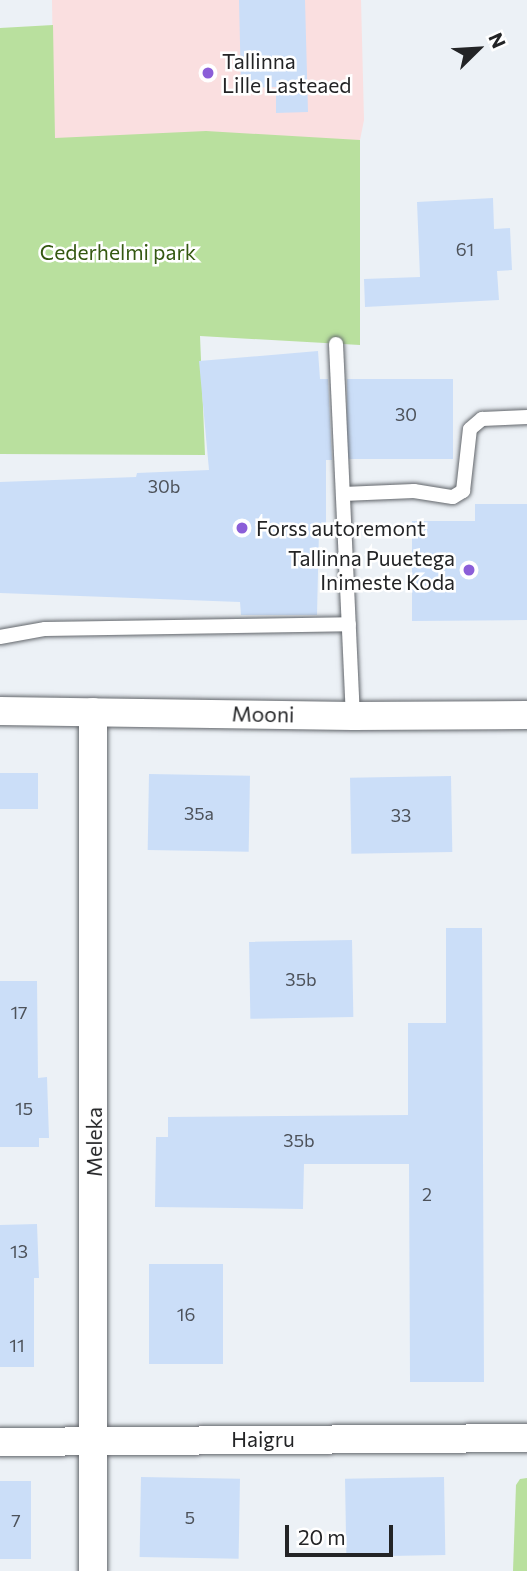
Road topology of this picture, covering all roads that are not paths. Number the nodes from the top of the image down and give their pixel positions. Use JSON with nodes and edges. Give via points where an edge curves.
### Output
{"nodes":[{"id":1,"x":336,"y":344,"type":"dead end"},
{"id":2,"x":527,"y":417,"type":"edge"},
{"id":3,"x":343,"y":495,"type":"junction"},
{"id":4,"x":349,"y":624,"type":"junction"},
{"id":5,"x":0,"y":637,"type":"edge"},
{"id":6,"x":0,"y":711,"type":"edge"},
{"id":7,"x":93,"y":712,"type":"junction"},
{"id":8,"x":527,"y":715,"type":"edge"},
{"id":9,"x":353,"y":716,"type":"junction"},
{"id":10,"x":527,"y":1438,"type":"edge"},
{"id":11,"x":95,"y":1440,"type":"junction"},
{"id":12,"x":0,"y":1442,"type":"edge"},
{"id":13,"x":93,"y":1571,"type":"edge"}],
"edges":[{"from":1,"to":3,"type":"lane"},
{"from":2,"to":3,"type":"lane","via":[[482,419],[470,429],[463,491],[453,497],[414,491]]},
{"from":3,"to":4,"type":"lane"},
{"from":4,"to":5,"type":"lane","via":[[45,629]]},
{"from":4,"to":9,"type":"lane"},
{"from":6,"to":7,"type":"street","name":"Mooni"},
{"from":7,"to":9,"type":"street","name":"Mooni"},
{"from":7,"to":11,"type":"street","name":"Meleka"},
{"from":8,"to":9,"type":"street","name":"Mooni"},
{"from":10,"to":11,"type":"street","name":"Haigru"},
{"from":11,"to":12,"type":"street","name":"Haigru"},
{"from":11,"to":13,"type":"street","name":"Meleka"}]}
